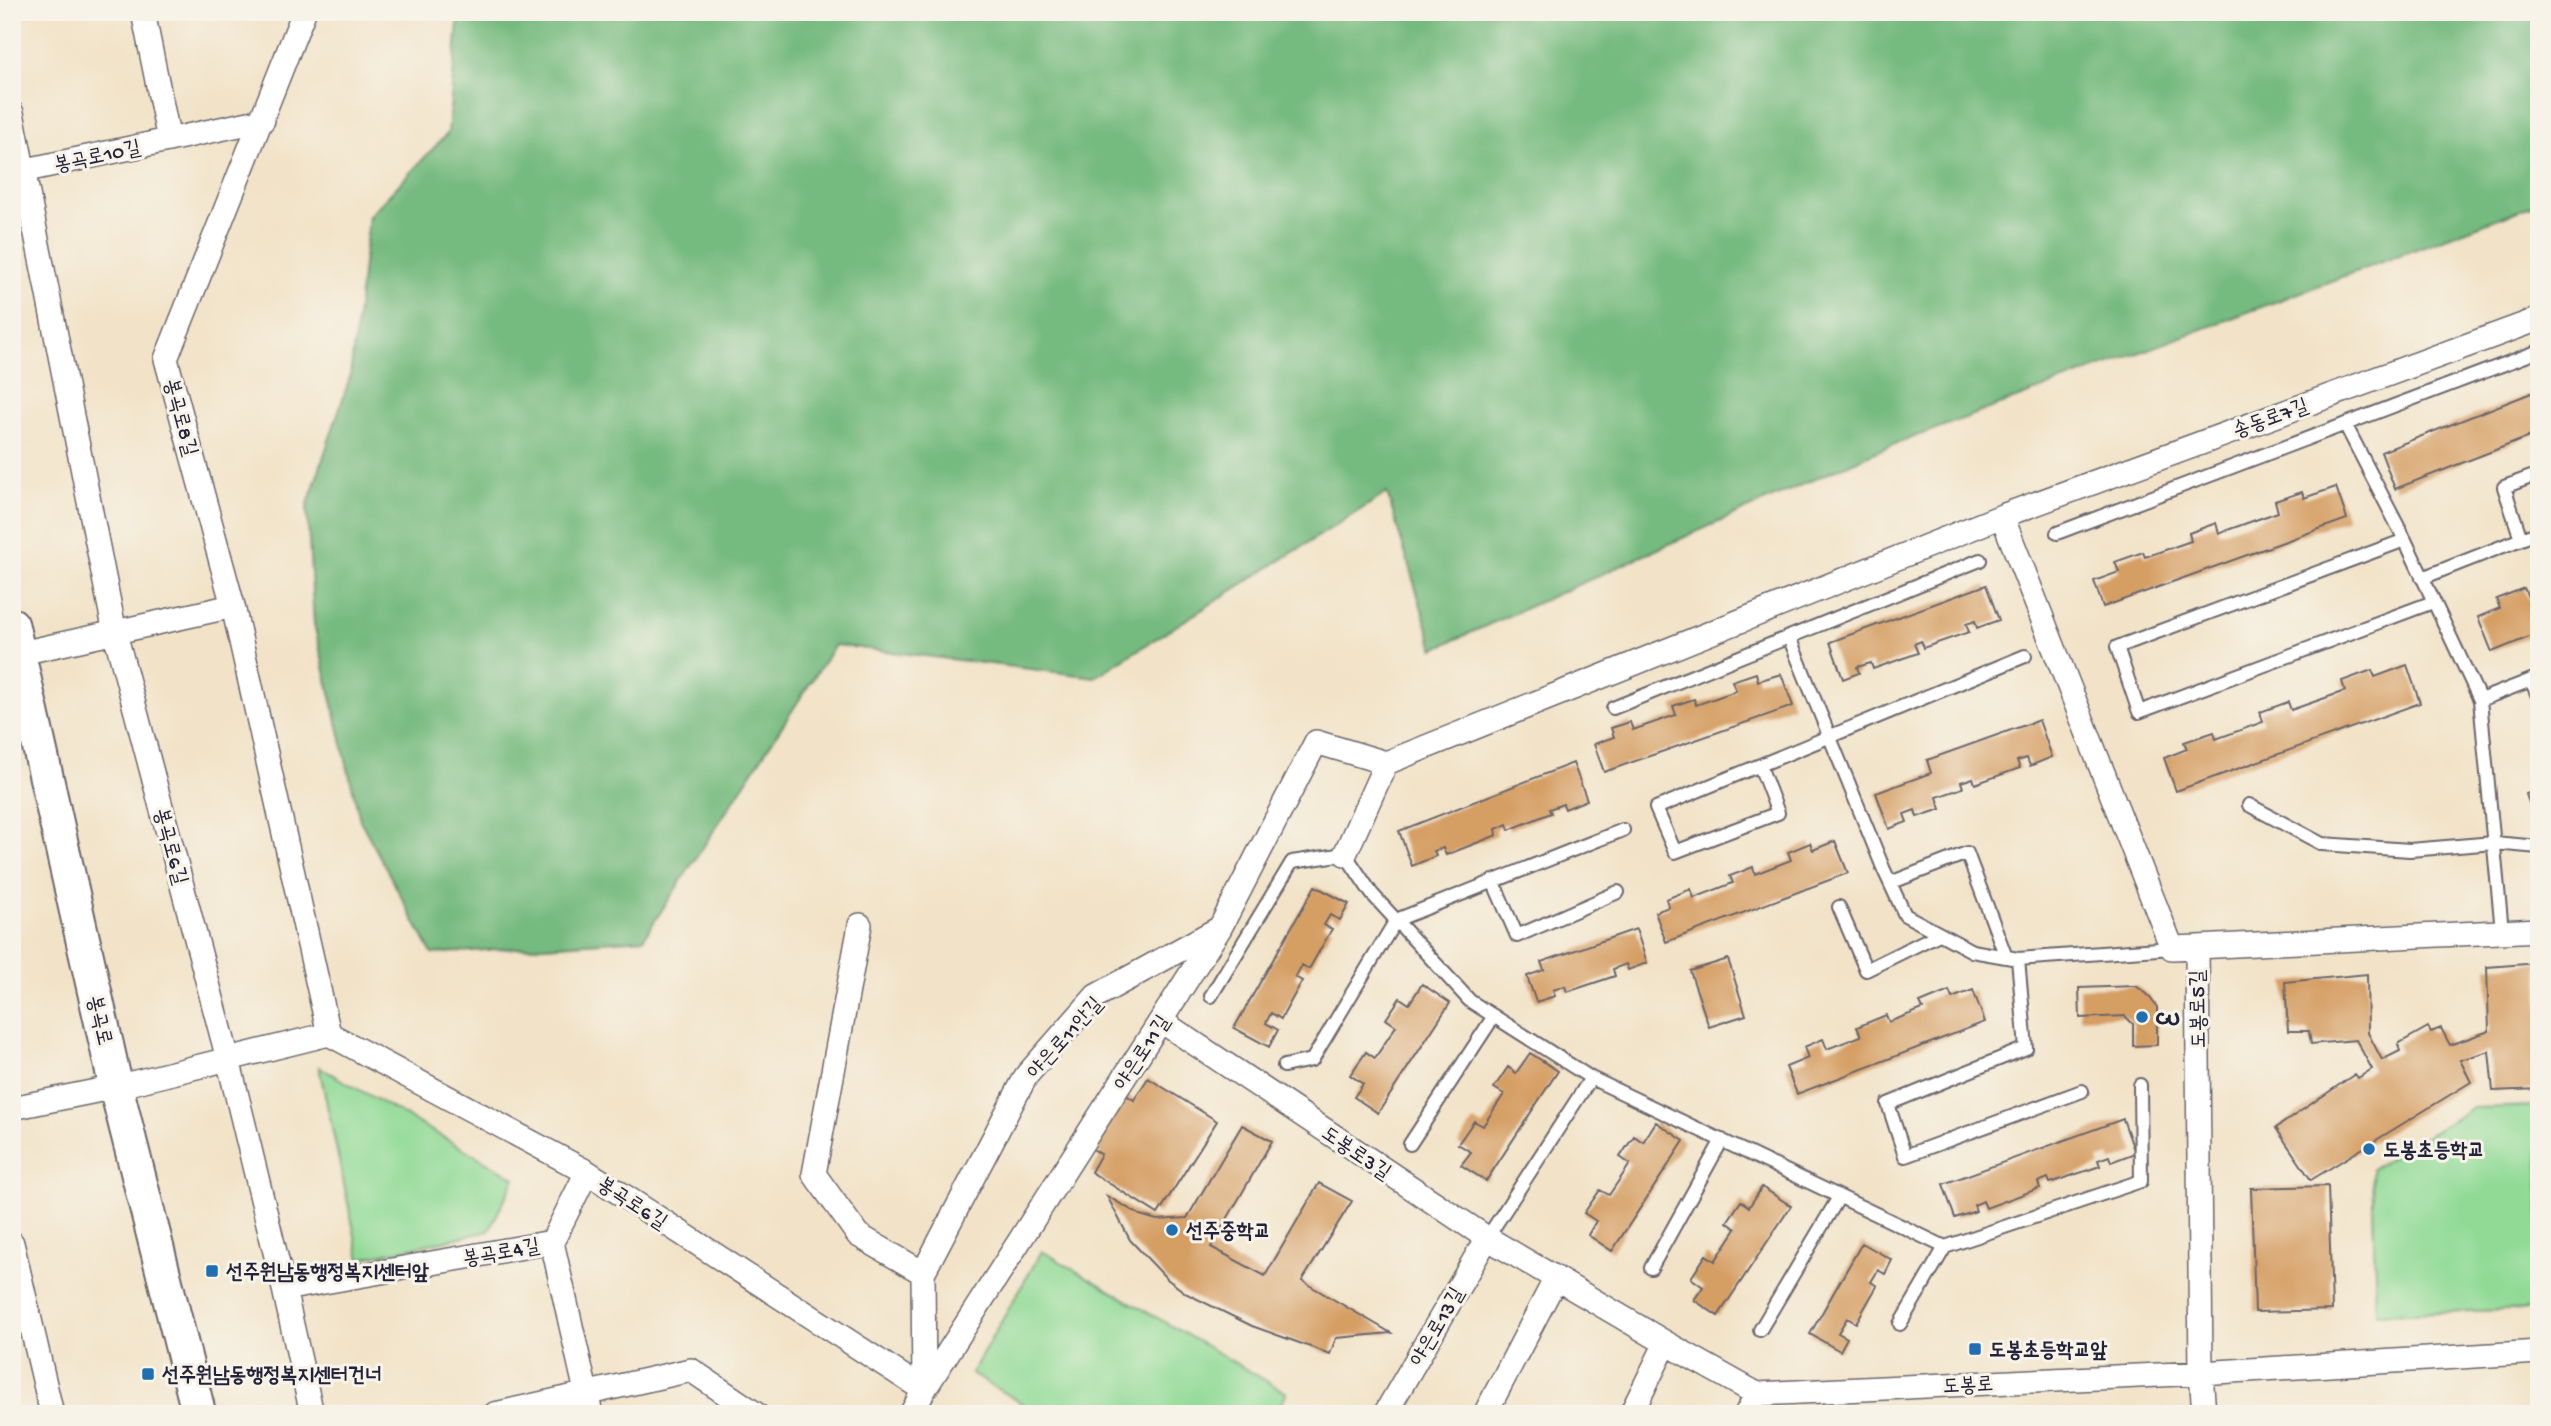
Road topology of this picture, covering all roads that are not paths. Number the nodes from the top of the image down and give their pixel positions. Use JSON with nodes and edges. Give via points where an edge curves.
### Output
{"nodes":[{"id":1,"x":143,"y":12,"type":"edge"},
{"id":2,"x":304,"y":12,"type":"edge"},
{"id":3,"x":12,"y":113,"type":"edge"},
{"id":4,"x":263,"y":120,"type":"junction"},
{"id":5,"x":169,"y":140,"type":"junction"},
{"id":6,"x":18,"y":172,"type":"edge"},
{"id":7,"x":2539,"y":319,"type":"edge"},
{"id":8,"x":2539,"y":351,"type":"edge"},
{"id":9,"x":2345,"y":425,"type":"junction"},
{"id":10,"x":2539,"y":474,"type":"edge"},
{"id":11,"x":2002,"y":516,"type":"junction"},
{"id":12,"x":2539,"y":532,"type":"edge"},
{"id":13,"x":2057,"y":533,"type":"dead end"},
{"id":14,"x":2521,"y":539,"type":"junction"},
{"id":15,"x":2405,"y":540,"type":"junction"},
{"id":16,"x":1980,"y":560,"type":"dead end"},
{"id":17,"x":2422,"y":578,"type":"junction"},
{"id":18,"x":2433,"y":603,"type":"junction"},
{"id":19,"x":233,"y":607,"type":"junction"},
{"id":20,"x":115,"y":633,"type":"junction"},
{"id":21,"x":1789,"y":637,"type":"junction"},
{"id":22,"x":15,"y":645,"type":"edge"},
{"id":23,"x":2025,"y":656,"type":"dead end"},
{"id":24,"x":2535,"y":678,"type":"edge"},
{"id":25,"x":2539,"y":698,"type":"edge"},
{"id":26,"x":2480,"y":700,"type":"junction"},
{"id":27,"x":1613,"y":708,"type":"dead end"},
{"id":28,"x":1830,"y":737,"type":"junction"},
{"id":29,"x":1386,"y":762,"type":"junction"},
{"id":30,"x":1760,"y":766,"type":"junction"},
{"id":31,"x":2249,"y":805,"type":"dead end"},
{"id":32,"x":1623,"y":830,"type":"dead end"},
{"id":33,"x":2494,"y":843,"type":"junction"},
{"id":34,"x":2539,"y":847,"type":"edge"},
{"id":35,"x":1345,"y":854,"type":"junction"},
{"id":36,"x":1493,"y":881,"type":"junction"},
{"id":37,"x":1889,"y":883,"type":"junction"},
{"id":38,"x":1618,"y":892,"type":"dead end"},
{"id":39,"x":1839,"y":907,"type":"dead end"},
{"id":40,"x":1396,"y":920,"type":"junction"},
{"id":41,"x":860,"y":925,"type":"dead end"},
{"id":42,"x":1220,"y":928,"type":"junction"},
{"id":43,"x":2539,"y":930,"type":"edge"},
{"id":44,"x":2502,"y":932,"type":"junction"},
{"id":45,"x":1939,"y":934,"type":"junction"},
{"id":46,"x":2197,"y":947,"type":"junction"},
{"id":47,"x":2172,"y":948,"type":"junction"},
{"id":48,"x":2012,"y":958,"type":"junction"},
{"id":49,"x":1211,"y":996,"type":"dead end"},
{"id":50,"x":1494,"y":1016,"type":"junction"},
{"id":51,"x":1161,"y":1021,"type":"junction"},
{"id":52,"x":329,"y":1034,"type":"junction"},
{"id":53,"x":228,"y":1059,"type":"junction"},
{"id":54,"x":1284,"y":1066,"type":"dead end"},
{"id":55,"x":1591,"y":1078,"type":"junction"},
{"id":56,"x":2140,"y":1084,"type":"dead end"},
{"id":57,"x":116,"y":1087,"type":"junction"},
{"id":58,"x":2082,"y":1091,"type":"dead end"},
{"id":59,"x":12,"y":1108,"type":"edge"},
{"id":60,"x":1722,"y":1140,"type":"junction"},
{"id":61,"x":1410,"y":1144,"type":"dead end"},
{"id":62,"x":587,"y":1172,"type":"junction"},
{"id":63,"x":1839,"y":1197,"type":"junction"},
{"id":64,"x":1487,"y":1238,"type":"junction"},
{"id":65,"x":552,"y":1242,"type":"junction"},
{"id":66,"x":12,"y":1243,"type":"edge"},
{"id":67,"x":1945,"y":1247,"type":"junction"},
{"id":68,"x":1651,"y":1268,"type":"dead end"},
{"id":69,"x":923,"y":1273,"type":"junction"},
{"id":70,"x":1556,"y":1278,"type":"junction"},
{"id":71,"x":285,"y":1289,"type":"junction"},
{"id":72,"x":1900,"y":1324,"type":"dead end"},
{"id":73,"x":1760,"y":1330,"type":"dead end"},
{"id":74,"x":1666,"y":1343,"type":"junction"},
{"id":75,"x":2539,"y":1352,"type":"edge"},
{"id":76,"x":2201,"y":1373,"type":"junction"},
{"id":77,"x":924,"y":1390,"type":"junction"},
{"id":78,"x":1757,"y":1394,"type":"junction"},
{"id":79,"x":588,"y":1403,"type":"edge"},
{"id":80,"x":52,"y":1414,"type":"edge"},
{"id":81,"x":198,"y":1414,"type":"edge"},
{"id":82,"x":312,"y":1414,"type":"edge"},
{"id":83,"x":495,"y":1414,"type":"edge"},
{"id":84,"x":756,"y":1414,"type":"edge"},
{"id":85,"x":911,"y":1414,"type":"edge"},
{"id":86,"x":1385,"y":1414,"type":"edge"},
{"id":87,"x":1485,"y":1414,"type":"edge"},
{"id":88,"x":1630,"y":1414,"type":"edge"},
{"id":89,"x":1746,"y":1414,"type":"edge"},
{"id":90,"x":2204,"y":1414,"type":"edge"}],
"edges":[{"from":1,"to":5,"type":"street","name":"봉곡로10길"},
{"from":2,"to":4,"type":"street"},
{"from":3,"to":6,"type":"street","name":"봉곡로10길"},
{"from":4,"to":5,"type":"street","name":"봉곡로10길"},
{"from":4,"to":19,"type":"street","name":"봉곡로8길","via":[[166,359]]},
{"from":5,"to":6,"type":"street","name":"봉곡로10길"},
{"from":6,"to":20,"type":"street"},
{"from":7,"to":11,"type":"street","name":"송동로7길"},
{"from":8,"to":9,"type":"lane"},
{"from":9,"to":13,"type":"lane"},
{"from":9,"to":15,"type":"lane"},
{"from":10,"to":14,"type":"lane","via":[[2504,487]]},
{"from":11,"to":29,"type":"street","name":"송동로7길"},
{"from":11,"to":47,"type":"street"},
{"from":12,"to":14,"type":"lane"},
{"from":14,"to":17,"type":"lane"},
{"from":15,"to":17,"type":"lane"},
{"from":15,"to":18,"type":"lane","via":[[2117,647],[2139,712]]},
{"from":16,"to":21,"type":"lane"},
{"from":17,"to":18,"type":"lane"},
{"from":18,"to":26,"type":"lane"},
{"from":19,"to":20,"type":"street"},
{"from":19,"to":52,"type":"street"},
{"from":20,"to":22,"type":"street"},
{"from":20,"to":53,"type":"street","name":"봉곡로6길"},
{"from":21,"to":27,"type":"lane"},
{"from":21,"to":28,"type":"lane"},
{"from":22,"to":57,"type":"street","name":"봉곡로"},
{"from":23,"to":28,"type":"lane"},
{"from":24,"to":25,"type":"lane"},
{"from":24,"to":26,"type":"lane"},
{"from":26,"to":33,"type":"lane"},
{"from":28,"to":30,"type":"lane"},
{"from":28,"to":37,"type":"lane"},
{"from":29,"to":35,"type":"street"},
{"from":29,"to":42,"type":"street","name":"야은로11길","via":[[1316,742]]},
{"from":30,"to":30,"type":"lane","via":[[1656,808],[1675,852],[1778,813]]},
{"from":31,"to":33,"type":"lane","via":[[2322,844],[2410,850]]},
{"from":32,"to":36,"type":"lane"},
{"from":33,"to":34,"type":"lane"},
{"from":33,"to":44,"type":"lane"},
{"from":35,"to":40,"type":"lane"},
{"from":35,"to":49,"type":"lane","via":[[1292,862]]},
{"from":36,"to":38,"type":"lane","via":[[1517,936]]},
{"from":36,"to":40,"type":"lane"},
{"from":37,"to":45,"type":"lane","via":[[1905,915]]},
{"from":37,"to":48,"type":"lane","via":[[1967,853]]},
{"from":39,"to":45,"type":"lane","via":[[1866,970]]},
{"from":40,"to":50,"type":"lane","via":[[1470,1001]]},
{"from":40,"to":54,"type":"lane","via":[[1312,1060]]},
{"from":41,"to":69,"type":"street","via":[[814,1174],[858,1235]]},
{"from":42,"to":51,"type":"street","name":"야은로11길"},
{"from":42,"to":69,"type":"street","name":"야은로11안길","via":[[1096,996],[1026,1076]]},
{"from":43,"to":44,"type":"street","name":"도봉로5길"},
{"from":44,"to":46,"type":"street","name":"도봉로5길"},
{"from":45,"to":48,"type":"lane","via":[[1972,951]]},
{"from":46,"to":47,"type":"street"},
{"from":46,"to":76,"type":"street","name":"도봉로5길"},
{"from":47,"to":48,"type":"lane"},
{"from":48,"to":58,"type":"lane","via":[[2026,1048],[1888,1104],[1905,1156]]},
{"from":50,"to":55,"type":"lane"},
{"from":50,"to":61,"type":"lane"},
{"from":51,"to":64,"type":"street","name":"도봉로3길"},
{"from":51,"to":77,"type":"street","name":"야은로11길"},
{"from":52,"to":53,"type":"street"},
{"from":52,"to":62,"type":"street","name":"봉곡로6길"},
{"from":53,"to":57,"type":"street"},
{"from":53,"to":71,"type":"street"},
{"from":55,"to":60,"type":"lane"},
{"from":55,"to":64,"type":"lane"},
{"from":56,"to":67,"type":"lane","via":[[2141,1181]]},
{"from":57,"to":59,"type":"street"},
{"from":57,"to":81,"type":"street","name":"봉곡로"},
{"from":60,"to":63,"type":"lane"},
{"from":60,"to":68,"type":"lane"},
{"from":62,"to":65,"type":"street","name":"봉곡로4길"},
{"from":62,"to":77,"type":"street","name":"봉곡로6길"},
{"from":63,"to":67,"type":"lane"},
{"from":63,"to":73,"type":"lane"},
{"from":64,"to":70,"type":"street","name":"도봉로3길"},
{"from":64,"to":86,"type":"street","name":"야은로13길"},
{"from":65,"to":71,"type":"street","name":"봉곡로4길"},
{"from":65,"to":79,"type":"street","name":"봉곡로4길"},
{"from":66,"to":80,"type":"street"},
{"from":67,"to":72,"type":"lane"},
{"from":69,"to":77,"type":"street","name":"야은로11안길"},
{"from":70,"to":74,"type":"street","name":"도봉로3길"},
{"from":70,"to":87,"type":"street"},
{"from":71,"to":82,"type":"street"},
{"from":74,"to":78,"type":"street","name":"도봉로3길"},
{"from":74,"to":88,"type":"street"},
{"from":75,"to":76,"type":"street","name":"도봉로"},
{"from":76,"to":78,"type":"street","name":"도봉로"},
{"from":76,"to":90,"type":"street"},
{"from":77,"to":85,"type":"street","name":"야은로11길"},
{"from":78,"to":89,"type":"street"},
{"from":79,"to":83,"type":"street"},
{"from":79,"to":84,"type":"street","via":[[691,1370]]}]}
